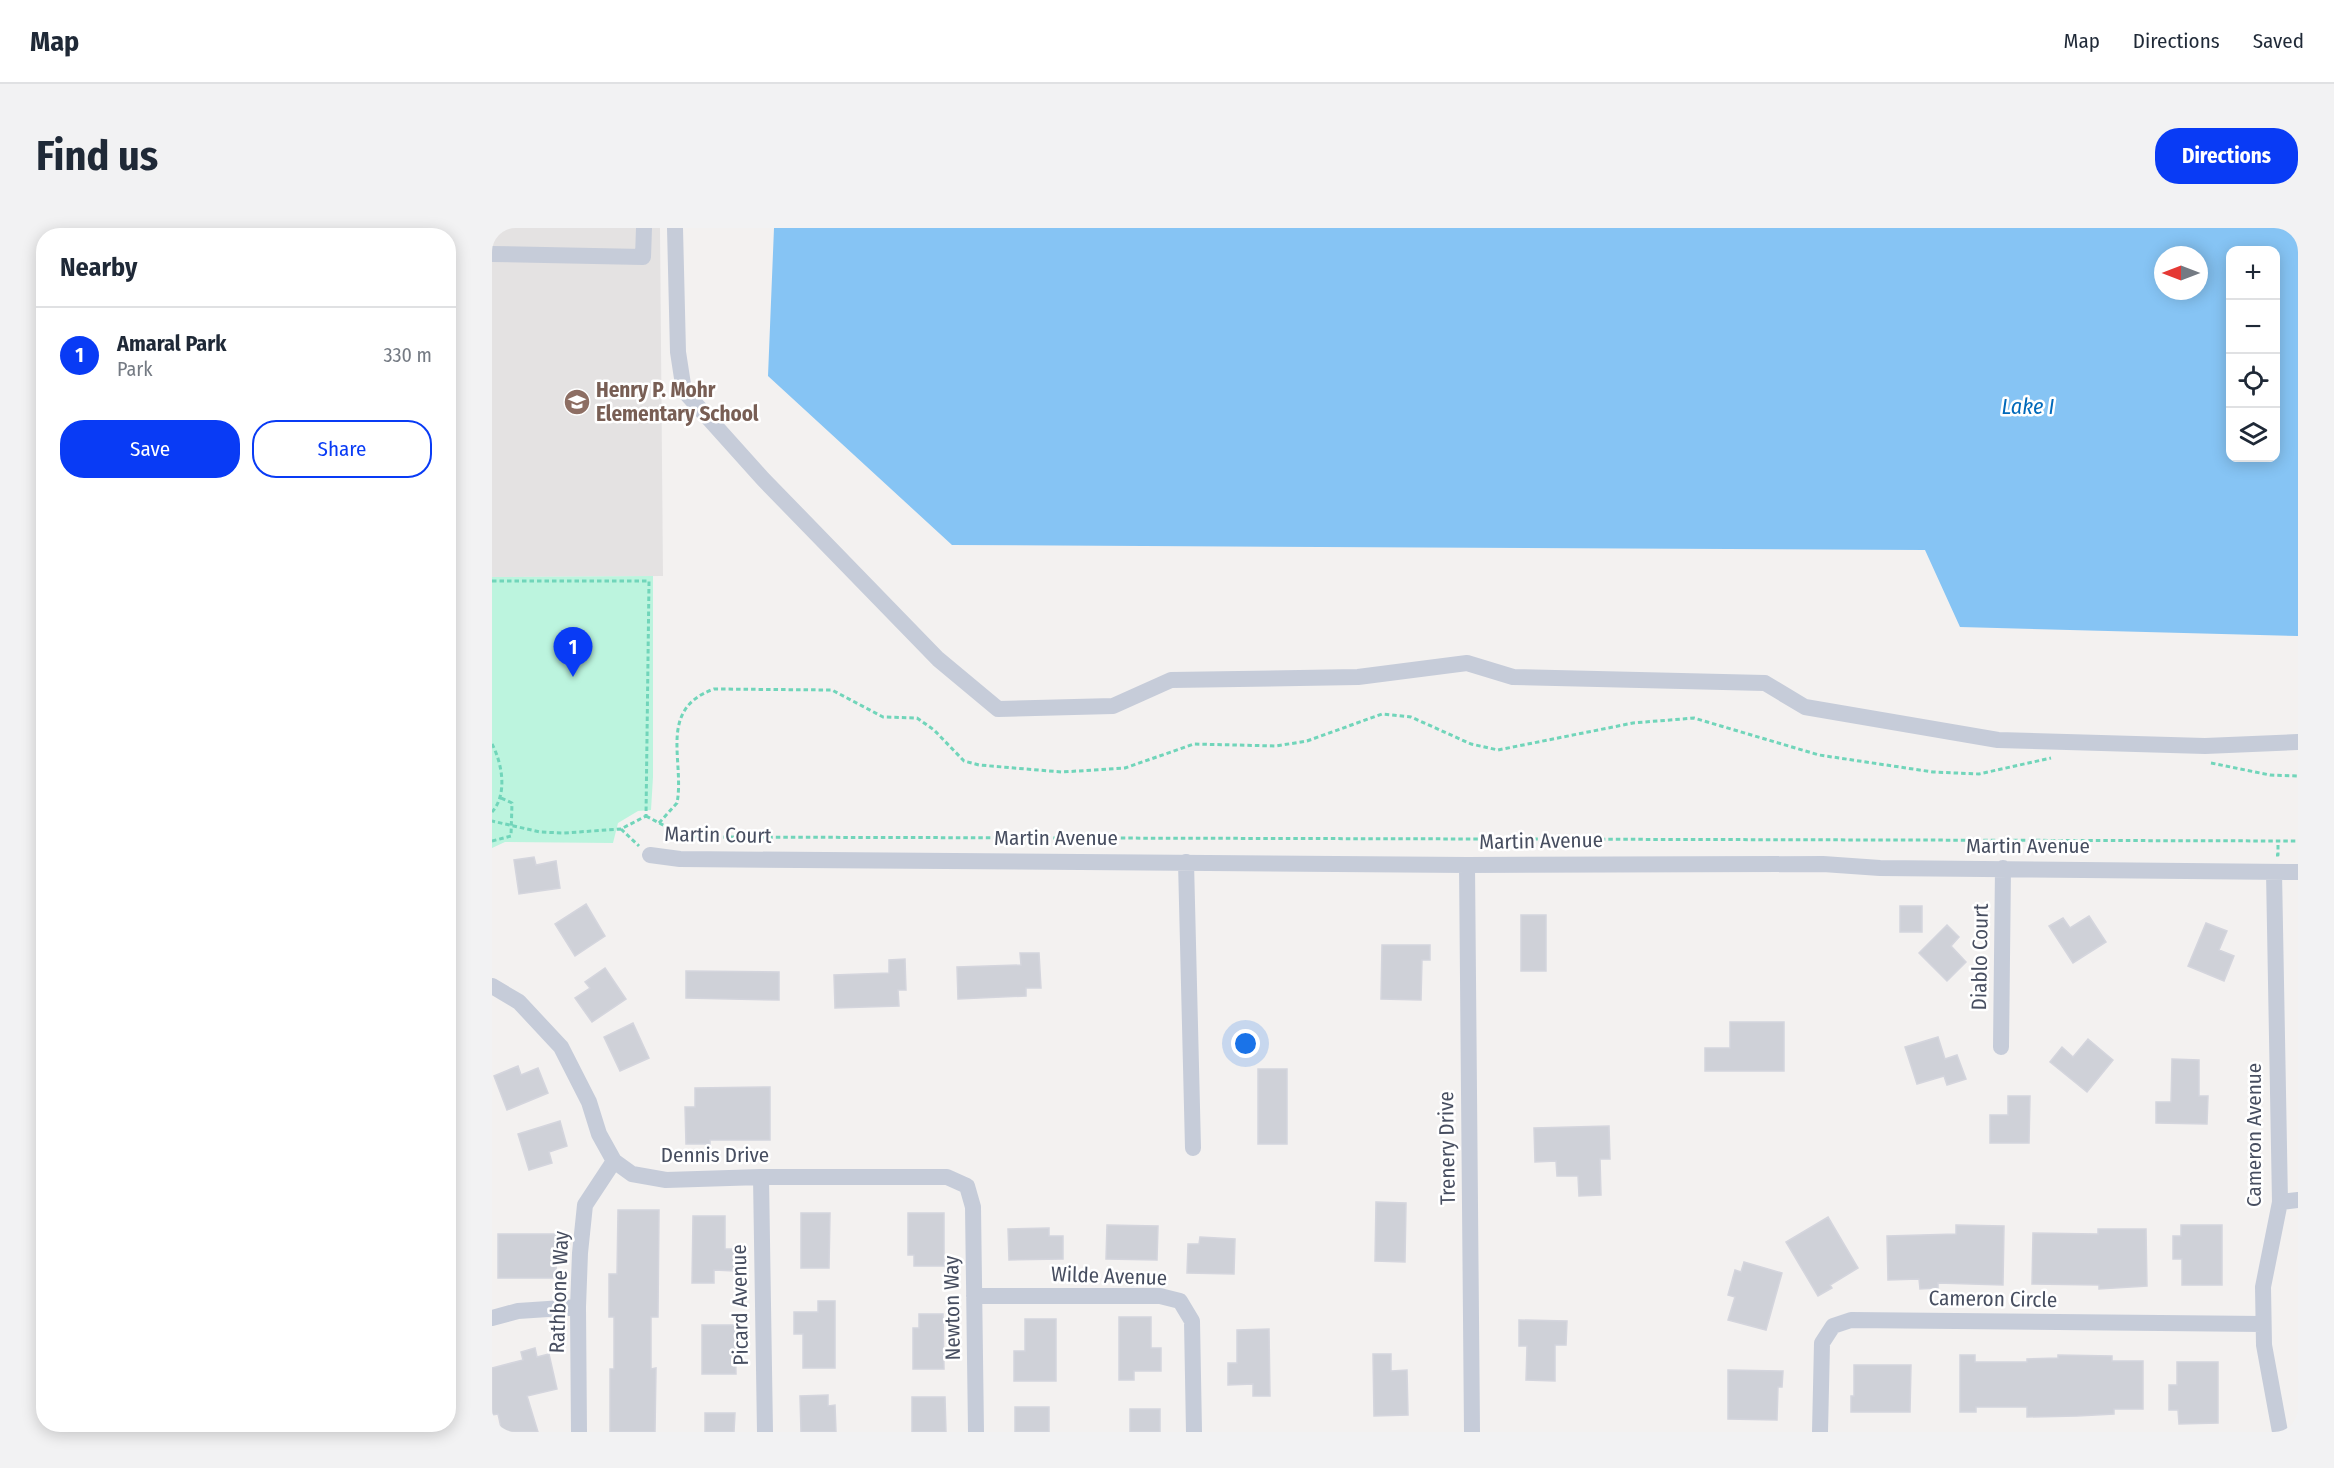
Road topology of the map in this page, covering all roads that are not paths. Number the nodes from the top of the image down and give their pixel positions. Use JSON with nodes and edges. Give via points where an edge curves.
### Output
{"nodes":[{"id":1,"x":644,"y":228,"type":"edge"},
{"id":2,"x":675,"y":228,"type":"edge"},
{"id":3,"x":492,"y":254,"type":"edge"},
{"id":4,"x":2298,"y":742,"type":"edge"},
{"id":5,"x":650,"y":855,"type":"road end"},
{"id":6,"x":785,"y":859,"type":"joint"},
{"id":7,"x":1186,"y":862,"type":"junction"},
{"id":8,"x":1467,"y":865,"type":"junction"},
{"id":9,"x":2003,"y":868,"type":"junction"},
{"id":10,"x":2274,"y":872,"type":"junction"},
{"id":11,"x":2298,"y":872,"type":"edge"},
{"id":12,"x":492,"y":986,"type":"edge"},
{"id":13,"x":2001,"y":1047,"type":"dead end"},
{"id":14,"x":1193,"y":1148,"type":"dead end"},
{"id":15,"x":614,"y":1161,"type":"junction"},
{"id":16,"x":761,"y":1177,"type":"junction"},
{"id":17,"x":966,"y":1186,"type":"joint"},
{"id":18,"x":2298,"y":1200,"type":"edge"},
{"id":19,"x":2280,"y":1202,"type":"junction"},
{"id":20,"x":974,"y":1296,"type":"junction"},
{"id":21,"x":578,"y":1307,"type":"junction"},
{"id":22,"x":492,"y":1318,"type":"edge"},
{"id":23,"x":2263,"y":1324,"type":"junction"},
{"id":24,"x":579,"y":1432,"type":"edge"},
{"id":25,"x":765,"y":1432,"type":"edge"},
{"id":26,"x":976,"y":1432,"type":"edge"},
{"id":27,"x":1194,"y":1432,"type":"edge"},
{"id":28,"x":1472,"y":1432,"type":"edge"},
{"id":29,"x":1820,"y":1432,"type":"edge"},
{"id":30,"x":2280,"y":1432,"type":"edge"}],
"edges":[{"from":1,"to":3,"type":"street","via":[[643,257]]},
{"from":2,"to":4,"type":"street","via":[[678,352],[684,392],[938,659],[998,709],[1113,706],[1171,680],[1358,676],[1467,663],[1513,676],[1765,683],[1805,707],[1998,740],[2205,746]]},
{"from":5,"to":6,"type":"street","name":"Martin Court","via":[[680,859]]},
{"from":6,"to":7,"type":"street","name":"Martin Avenue"},
{"from":7,"to":8,"type":"street","name":"Martin Avenue"},
{"from":7,"to":14,"type":"street"},
{"from":8,"to":9,"type":"street","name":"Martin Avenue"},
{"from":8,"to":28,"type":"street","name":"Trenery Drive"},
{"from":9,"to":10,"type":"street","name":"Martin Avenue"},
{"from":9,"to":13,"type":"street","name":"Diablo Court"},
{"from":10,"to":11,"type":"street","name":"Martin Avenue"},
{"from":10,"to":19,"type":"street","name":"Cameron Avenue"},
{"from":12,"to":15,"type":"street","via":[[519,1002],[561,1047]]},
{"from":15,"to":16,"type":"street","name":"Dennis Drive","via":[[632,1174],[666,1180]]},
{"from":15,"to":21,"type":"street","name":"Rathbone Way","via":[[585,1205]]},
{"from":16,"to":17,"type":"street","name":"Dennis Drive","via":[[947,1177]]},
{"from":16,"to":25,"type":"street","name":"Picard Avenue"},
{"from":17,"to":20,"type":"street","name":"Newton Way","via":[[973,1207]]},
{"from":18,"to":19,"type":"street"},
{"from":19,"to":23,"type":"street","name":"Cameron Avenue","via":[[2263,1287]]},
{"from":20,"to":26,"type":"street","name":"Newton Way"},
{"from":20,"to":27,"type":"street","name":"Wilde Avenue","via":[[1160,1296],[1180,1301],[1192,1321]]},
{"from":21,"to":22,"type":"street","via":[[518,1311]]},
{"from":21,"to":24,"type":"street","name":"Rathbone Way"},
{"from":23,"to":29,"type":"street","name":"Cameron Circle","via":[[1851,1320],[1833,1326],[1822,1342]]},
{"from":23,"to":30,"type":"street","name":"Cameron Avenue"}]}
